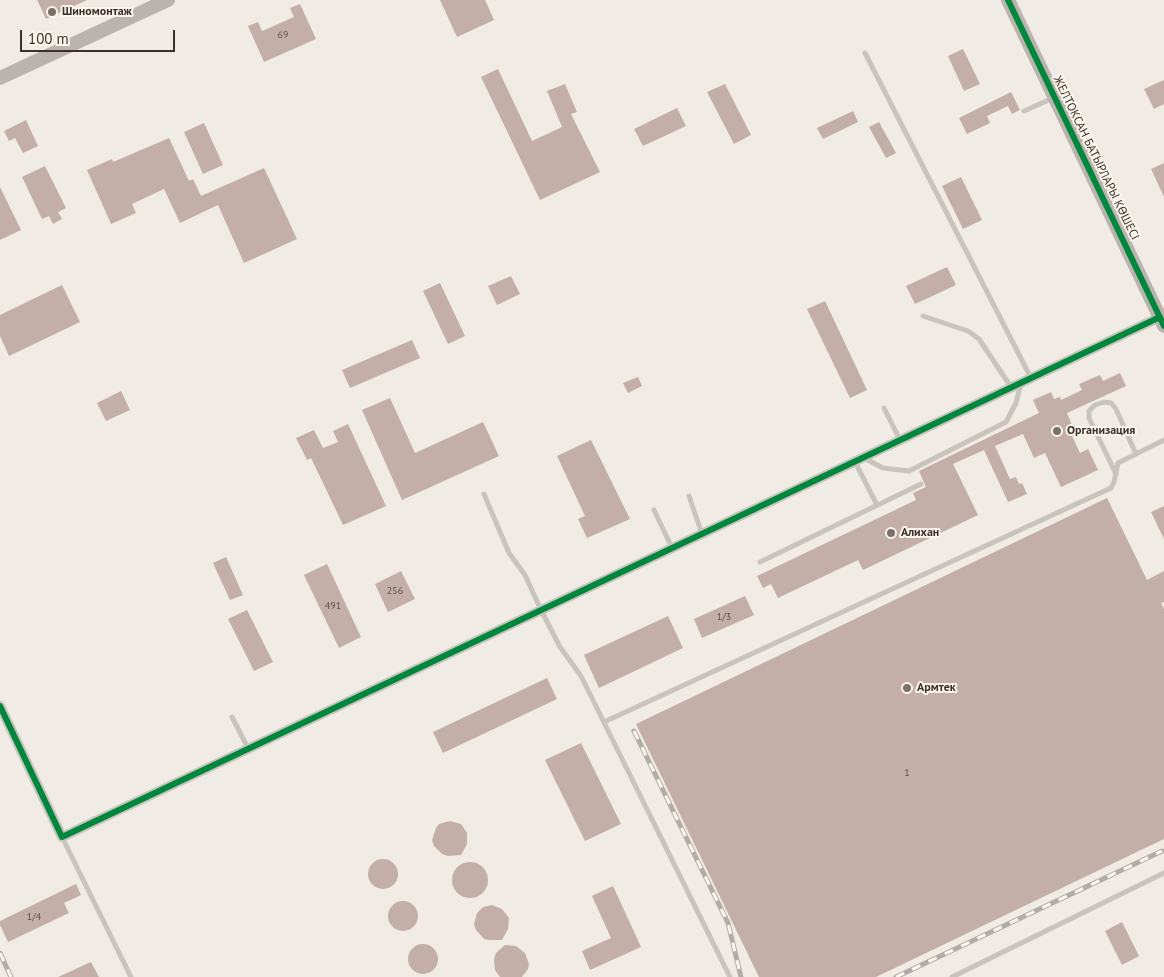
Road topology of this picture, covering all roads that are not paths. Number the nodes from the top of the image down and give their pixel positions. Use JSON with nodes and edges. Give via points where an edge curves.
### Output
{"nodes":[{"id":1,"x":168,"y":0,"type":"edge"},
{"id":2,"x":1008,"y":0,"type":"edge"},
{"id":3,"x":865,"y":53,"type":"dead end"},
{"id":4,"x":0,"y":78,"type":"edge"},
{"id":5,"x":1055,"y":97,"type":"junction"},
{"id":6,"x":1024,"y":111,"type":"dead end"},
{"id":7,"x":923,"y":316,"type":"dead end"},
{"id":8,"x":1162,"y":321,"type":"edge"},
{"id":9,"x":1031,"y":378,"type":"junction"},
{"id":10,"x":1021,"y":382,"type":"junction"},
{"id":11,"x":1011,"y":388,"type":"junction"},
{"id":12,"x":884,"y":408,"type":"dead end"},
{"id":13,"x":900,"y":440,"type":"junction"},
{"id":14,"x":1164,"y":440,"type":"edge"},
{"id":15,"x":1136,"y":454,"type":"junction"},
{"id":16,"x":859,"y":460,"type":"junction"},
{"id":17,"x":1116,"y":474,"type":"junction"},
{"id":18,"x":921,"y":484,"type":"dead end"},
{"id":19,"x":484,"y":494,"type":"dead end"},
{"id":20,"x":689,"y":496,"type":"dead end"},
{"id":21,"x":877,"y":505,"type":"junction"},
{"id":22,"x":654,"y":510,"type":"dead end"},
{"id":23,"x":702,"y":534,"type":"junction"},
{"id":24,"x":672,"y":548,"type":"junction"},
{"id":25,"x":760,"y":562,"type":"dead end"},
{"id":26,"x":541,"y":610,"type":"junction"},
{"id":27,"x":0,"y":706,"type":"edge"},
{"id":28,"x":232,"y":717,"type":"dead end"},
{"id":29,"x":604,"y":722,"type":"junction"},
{"id":30,"x":248,"y":748,"type":"junction"},
{"id":31,"x":62,"y":837,"type":"junction"},
{"id":32,"x":1164,"y":873,"type":"edge"},
{"id":33,"x":131,"y":977,"type":"edge"},
{"id":34,"x":730,"y":977,"type":"edge"},
{"id":35,"x":952,"y":977,"type":"edge"}],
"edges":[{"from":1,"to":4,"type":"street"},
{"from":2,"to":5,"type":"street","name":"ЖЕЛТОКСАН БАТЫРЛАРЫ КӨШЕСІ"},
{"from":3,"to":9,"type":"lane"},
{"from":5,"to":6,"type":"lane"},
{"from":5,"to":8,"type":"street","name":"ЖЕЛТОКСАН БАТЫРЛАРЫ КӨШЕСІ"},
{"from":7,"to":11,"type":"lane","via":[[968,331],[979,339]]},
{"from":8,"to":9,"type":"street"},
{"from":9,"to":10,"type":"street"},
{"from":10,"to":11,"type":"street"},
{"from":10,"to":16,"type":"lane","via":[[1016,403],[1006,422],[909,471],[883,468]]},
{"from":11,"to":13,"type":"street"},
{"from":12,"to":13,"type":"lane"},
{"from":13,"to":16,"type":"street"},
{"from":14,"to":15,"type":"lane"},
{"from":15,"to":17,"type":"lane","via":[[1118,463]]},
{"from":15,"to":17,"type":"lane","via":[[1116,408],[1104,402],[1094,405],[1089,418]]},
{"from":16,"to":21,"type":"lane"},
{"from":16,"to":23,"type":"street"},
{"from":17,"to":29,"type":"lane","via":[[1111,488]]},
{"from":18,"to":21,"type":"lane"},
{"from":19,"to":26,"type":"lane","via":[[509,553],[525,575]]},
{"from":20,"to":23,"type":"lane"},
{"from":21,"to":25,"type":"lane"},
{"from":22,"to":24,"type":"lane"},
{"from":23,"to":24,"type":"street"},
{"from":24,"to":26,"type":"street"},
{"from":26,"to":29,"type":"lane","via":[[581,676]]},
{"from":26,"to":30,"type":"street"},
{"from":27,"to":31,"type":"street"},
{"from":28,"to":30,"type":"lane"},
{"from":29,"to":34,"type":"lane"},
{"from":30,"to":31,"type":"street"},
{"from":31,"to":33,"type":"lane"},
{"from":32,"to":35,"type":"lane"}]}
